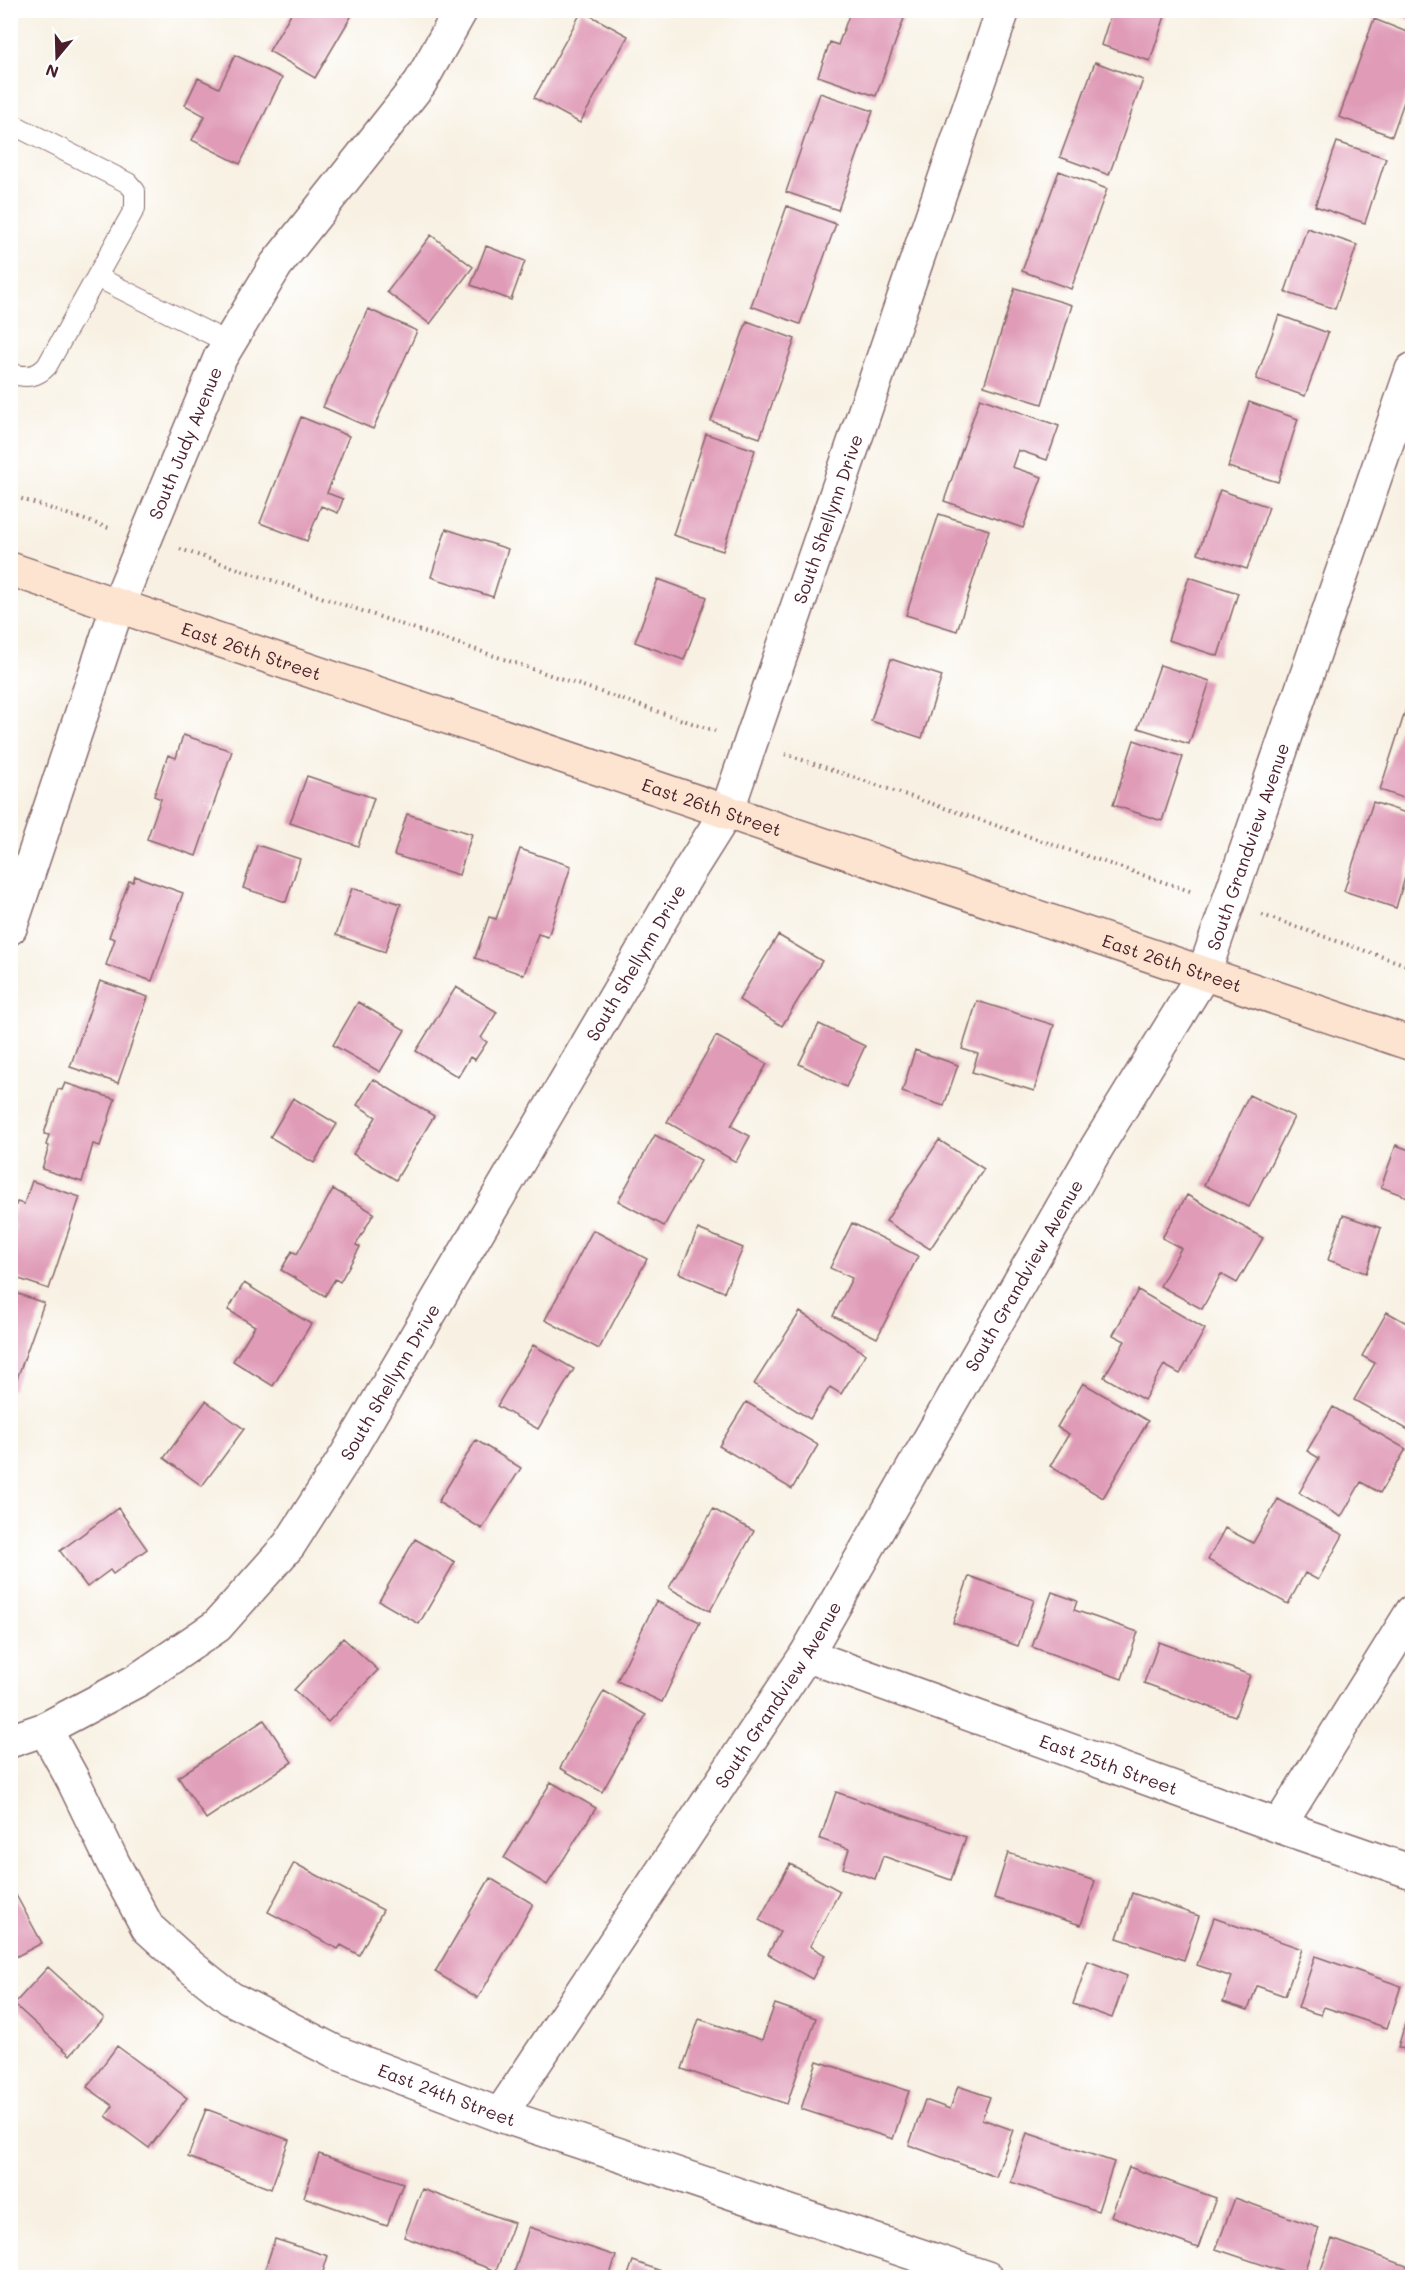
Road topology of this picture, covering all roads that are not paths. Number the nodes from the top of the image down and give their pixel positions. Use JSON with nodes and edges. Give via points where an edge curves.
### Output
{"nodes":[{"id":1,"x":461,"y":10,"type":"edge"},
{"id":2,"x":1003,"y":10,"type":"edge"},
{"id":3,"x":10,"y":123,"type":"edge"},
{"id":4,"x":96,"y":277,"type":"junction"},
{"id":5,"x":229,"y":344,"type":"junction"},
{"id":6,"x":1413,"y":370,"type":"edge"},
{"id":7,"x":10,"y":374,"type":"edge"},
{"id":8,"x":10,"y":569,"type":"edge"},
{"id":9,"x":118,"y":605,"type":"junction"},
{"id":10,"x":727,"y":811,"type":"junction"},
{"id":11,"x":10,"y":928,"type":"edge"},
{"id":12,"x":1204,"y":973,"type":"junction"},
{"id":13,"x":1413,"y":1044,"type":"edge"},
{"id":14,"x":1413,"y":1612,"type":"edge"},
{"id":15,"x":806,"y":1655,"type":"junction"},
{"id":16,"x":45,"y":1729,"type":"junction"},
{"id":17,"x":10,"y":1741,"type":"edge"},
{"id":18,"x":1279,"y":1826,"type":"junction"},
{"id":19,"x":1413,"y":1872,"type":"edge"},
{"id":20,"x":500,"y":2115,"type":"junction"},
{"id":21,"x":987,"y":2277,"type":"edge"}],
"edges":[{"from":1,"to":5,"type":"street","name":"South Judy Avenue","via":[[420,83],[276,265]]},
{"from":2,"to":10,"type":"street","name":"South Shellynn Drive"},
{"from":3,"to":4,"type":"lane","via":[[128,183],[135,191],[135,208]]},
{"from":4,"to":5,"type":"lane"},
{"from":4,"to":7,"type":"lane","via":[[47,366],[39,375]]},
{"from":5,"to":9,"type":"street","name":"South Judy Avenue"},
{"from":6,"to":12,"type":"street","name":"South Grandview Avenue"},
{"from":8,"to":9,"type":"main road","name":"East 26th Street"},
{"from":9,"to":10,"type":"main road","name":"East 26th Street"},
{"from":9,"to":11,"type":"street","name":"South Judy Avenue"},
{"from":10,"to":12,"type":"main road","name":"East 26th Street"},
{"from":10,"to":16,"type":"street","name":"South Shellynn Drive","via":[[290,1545],[217,1626],[136,1682]]},
{"from":12,"to":13,"type":"main road","name":"East 26th Street"},
{"from":12,"to":15,"type":"street","name":"South Grandview Avenue","via":[[1097,1148]]},
{"from":14,"to":18,"type":"street"},
{"from":15,"to":18,"type":"street","name":"East 25th Street"},
{"from":15,"to":20,"type":"street","name":"South Grandview Avenue"},
{"from":16,"to":17,"type":"street","name":"South Shellynn Drive"},
{"from":16,"to":20,"type":"street","name":"East 24th Street","via":[[148,1928],[190,1967],[230,1998],[335,2052]]},
{"from":18,"to":19,"type":"street","name":"East 25th Street"},
{"from":20,"to":21,"type":"street","name":"East 24th Street"}]}
